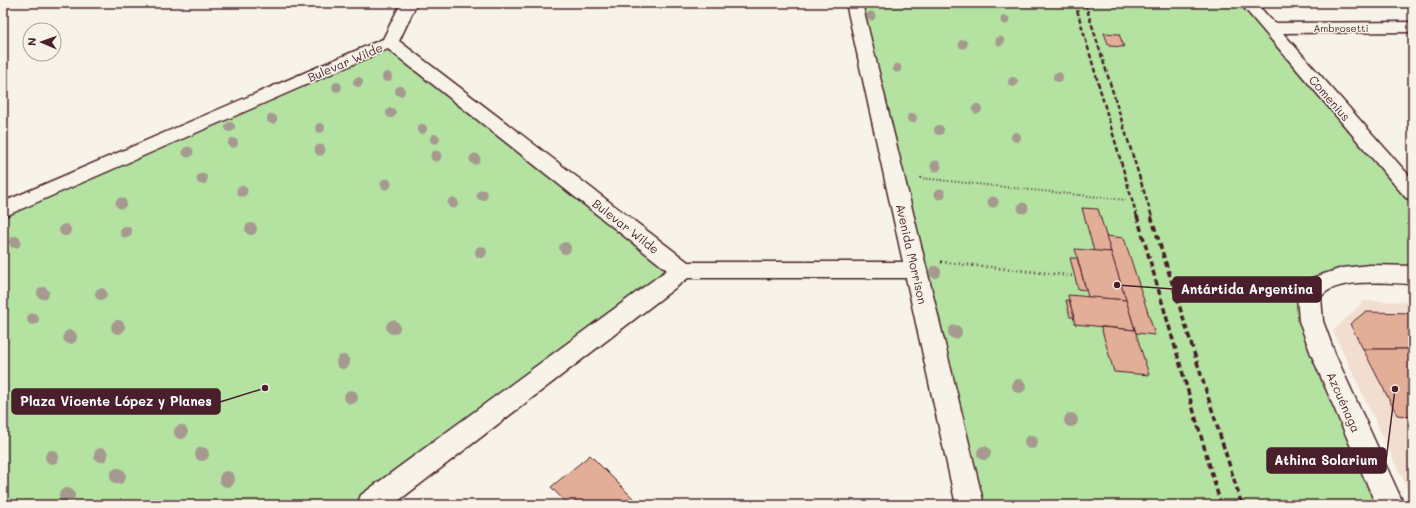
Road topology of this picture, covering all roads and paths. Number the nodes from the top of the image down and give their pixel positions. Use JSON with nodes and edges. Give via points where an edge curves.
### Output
{"nodes":[{"id":1,"x":409,"y":3,"type":"edge"},
{"id":2,"x":854,"y":3,"type":"edge"},
{"id":3,"x":1248,"y":3,"type":"edge"},
{"id":4,"x":1270,"y":28,"type":"junction"},
{"id":5,"x":1413,"y":28,"type":"edge"},
{"id":6,"x":390,"y":42,"type":"junction"},
{"id":7,"x":894,"y":175,"type":"junction"},
{"id":8,"x":1413,"y":193,"type":"edge"},
{"id":9,"x":1126,"y":200,"type":"dead end"},
{"id":10,"x":3,"y":210,"type":"edge"},
{"id":11,"x":914,"y":265,"type":"junction"},
{"id":12,"x":683,"y":270,"type":"junction"},
{"id":13,"x":1413,"y":275,"type":"edge"},
{"id":14,"x":1074,"y":276,"type":"dead end"},
{"id":15,"x":371,"y":505,"type":"edge"},
{"id":16,"x":970,"y":505,"type":"edge"},
{"id":17,"x":1390,"y":505,"type":"edge"}],
"edges":[{"from":1,"to":6,"type":"street"},
{"from":2,"to":7,"type":"street","name":"Avenida Morrison"},
{"from":3,"to":4,"type":"street","name":"Comenius"},
{"from":4,"to":5,"type":"street","name":"Ambrosetti"},
{"from":4,"to":8,"type":"street","name":"Comenius"},
{"from":6,"to":10,"type":"street","name":"Bulevar Wilde"},
{"from":6,"to":12,"type":"street","name":"Bulevar Wilde"},
{"from":7,"to":9,"type":"path"},
{"from":7,"to":11,"type":"street","name":"Avenida Morrison"},
{"from":11,"to":12,"type":"street"},
{"from":11,"to":14,"type":"path"},
{"from":11,"to":16,"type":"street","name":"Avenida Morrison"},
{"from":12,"to":15,"type":"street"},
{"from":13,"to":17,"type":"street","name":"Azcuénaga","via":[[1370,274],[1342,277],[1316,285],[1309,296],[1311,321],[1323,354]]}]}
